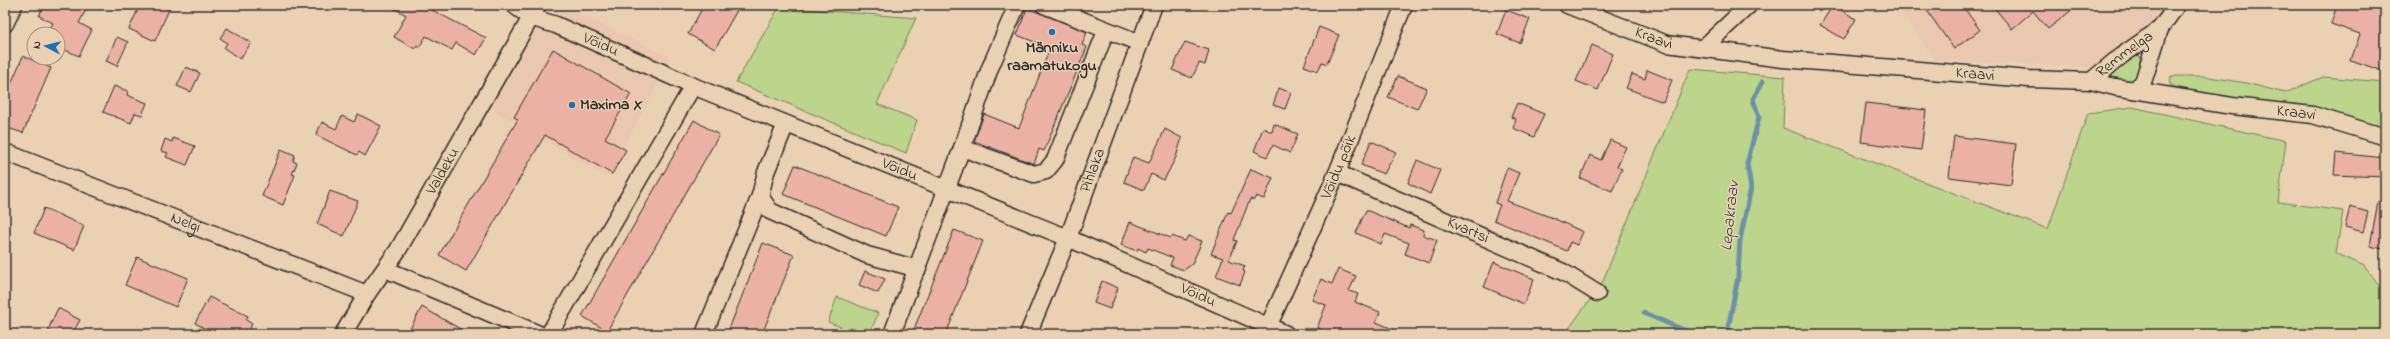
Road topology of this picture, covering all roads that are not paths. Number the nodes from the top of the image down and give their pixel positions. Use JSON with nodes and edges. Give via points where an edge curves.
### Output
{"nodes":[{"id":1,"x":14,"y":5,"type":"edge"},
{"id":2,"x":514,"y":5,"type":"edge"},
{"id":3,"x":1017,"y":5,"type":"edge"},
{"id":4,"x":1044,"y":5,"type":"edge"},
{"id":5,"x":1154,"y":5,"type":"edge"},
{"id":6,"x":1404,"y":5,"type":"edge"},
{"id":7,"x":1567,"y":5,"type":"edge"},
{"id":8,"x":1749,"y":5,"type":"edge"},
{"id":9,"x":2177,"y":5,"type":"edge"},
{"id":10,"x":534,"y":11,"type":"edge"},
{"id":11,"x":5,"y":24,"type":"edge"},
{"id":12,"x":2160,"y":29,"type":"junction"},
{"id":13,"x":1106,"y":31,"type":"junction"},
{"id":14,"x":1140,"y":43,"type":"junction"},
{"id":15,"x":1702,"y":48,"type":"junction"},
{"id":16,"x":2091,"y":81,"type":"junction"},
{"id":17,"x":693,"y":86,"type":"junction"},
{"id":18,"x":2134,"y":90,"type":"junction"},
{"id":19,"x":786,"y":124,"type":"junction"},
{"id":20,"x":2385,"y":137,"type":"edge"},
{"id":21,"x":962,"y":148,"type":"junction"},
{"id":22,"x":5,"y":152,"type":"edge"},
{"id":23,"x":1337,"y":173,"type":"junction"},
{"id":24,"x":948,"y":190,"type":"junction"},
{"id":25,"x":760,"y":196,"type":"junction"},
{"id":26,"x":1068,"y":238,"type":"junction"},
{"id":27,"x":918,"y":269,"type":"junction"},
{"id":28,"x":385,"y":270,"type":"junction"},
{"id":29,"x":1597,"y":293,"type":"dead end"},
{"id":30,"x":367,"y":294,"type":"junction"},
{"id":31,"x":1268,"y":327,"type":"junction"},
{"id":32,"x":343,"y":334,"type":"edge"},
{"id":33,"x":538,"y":334,"type":"edge"},
{"id":34,"x":549,"y":334,"type":"edge"},
{"id":35,"x":704,"y":334,"type":"edge"},
{"id":36,"x":892,"y":334,"type":"edge"},
{"id":37,"x":1028,"y":334,"type":"edge"},
{"id":38,"x":1286,"y":334,"type":"edge"}],
"edges":[{"from":1,"to":11,"type":"street"},
{"from":2,"to":10,"type":"street","name":"Võidu"},
{"from":3,"to":21,"type":"street","via":[[990,68]]},
{"from":4,"to":13,"type":"street"},
{"from":5,"to":14,"type":"street","name":"Pihlaka"},
{"from":6,"to":23,"type":"street","name":"Võidu põik"},
{"from":7,"to":15,"type":"street","name":"Kraavi","via":[[1667,44]]},
{"from":8,"to":15,"type":"street"},
{"from":9,"to":12,"type":"street","name":"Remmelga"},
{"from":10,"to":17,"type":"street","name":"Võidu","via":[[556,25]]},
{"from":10,"to":28,"type":"street","name":"Valdeku"},
{"from":12,"to":16,"type":"street","name":"Remmelga"},
{"from":12,"to":18,"type":"street","name":"Remmelga","via":[[2143,82]]},
{"from":13,"to":14,"type":"street"},
{"from":13,"to":21,"type":"street","via":[[1055,160],[1046,171],[1034,174]]},
{"from":14,"to":26,"type":"street","name":"Pihlaka"},
{"from":15,"to":16,"type":"street","name":"Kraavi","via":[[1790,60],[2029,79]]},
{"from":16,"to":18,"type":"street","name":"Kraavi"},
{"from":17,"to":19,"type":"street","name":"Võidu"},
{"from":17,"to":34,"type":"street"},
{"from":18,"to":20,"type":"street","name":"Kraavi","via":[[2232,106],[2312,115]]},
{"from":19,"to":24,"type":"street","name":"Võidu"},
{"from":19,"to":25,"type":"street","via":[[766,172]]},
{"from":21,"to":24,"type":"street"},
{"from":22,"to":30,"type":"street","name":"Nelgi"},
{"from":23,"to":29,"type":"street","name":"Kvartsi","via":[[1563,272]]},
{"from":23,"to":31,"type":"street","name":"Võidu põik"},
{"from":24,"to":26,"type":"street","name":"Võidu"},
{"from":24,"to":27,"type":"street"},
{"from":25,"to":27,"type":"street","via":[[770,211],[867,255]]},
{"from":25,"to":35,"type":"street"},
{"from":26,"to":31,"type":"street","name":"Võidu"},
{"from":26,"to":37,"type":"street","name":"Pihlaka"},
{"from":27,"to":36,"type":"street"},
{"from":28,"to":30,"type":"street","name":"Valdeku"},
{"from":28,"to":33,"type":"street"},
{"from":30,"to":32,"type":"street","name":"Valdeku"},
{"from":31,"to":38,"type":"street","name":"Võidu"}]}
